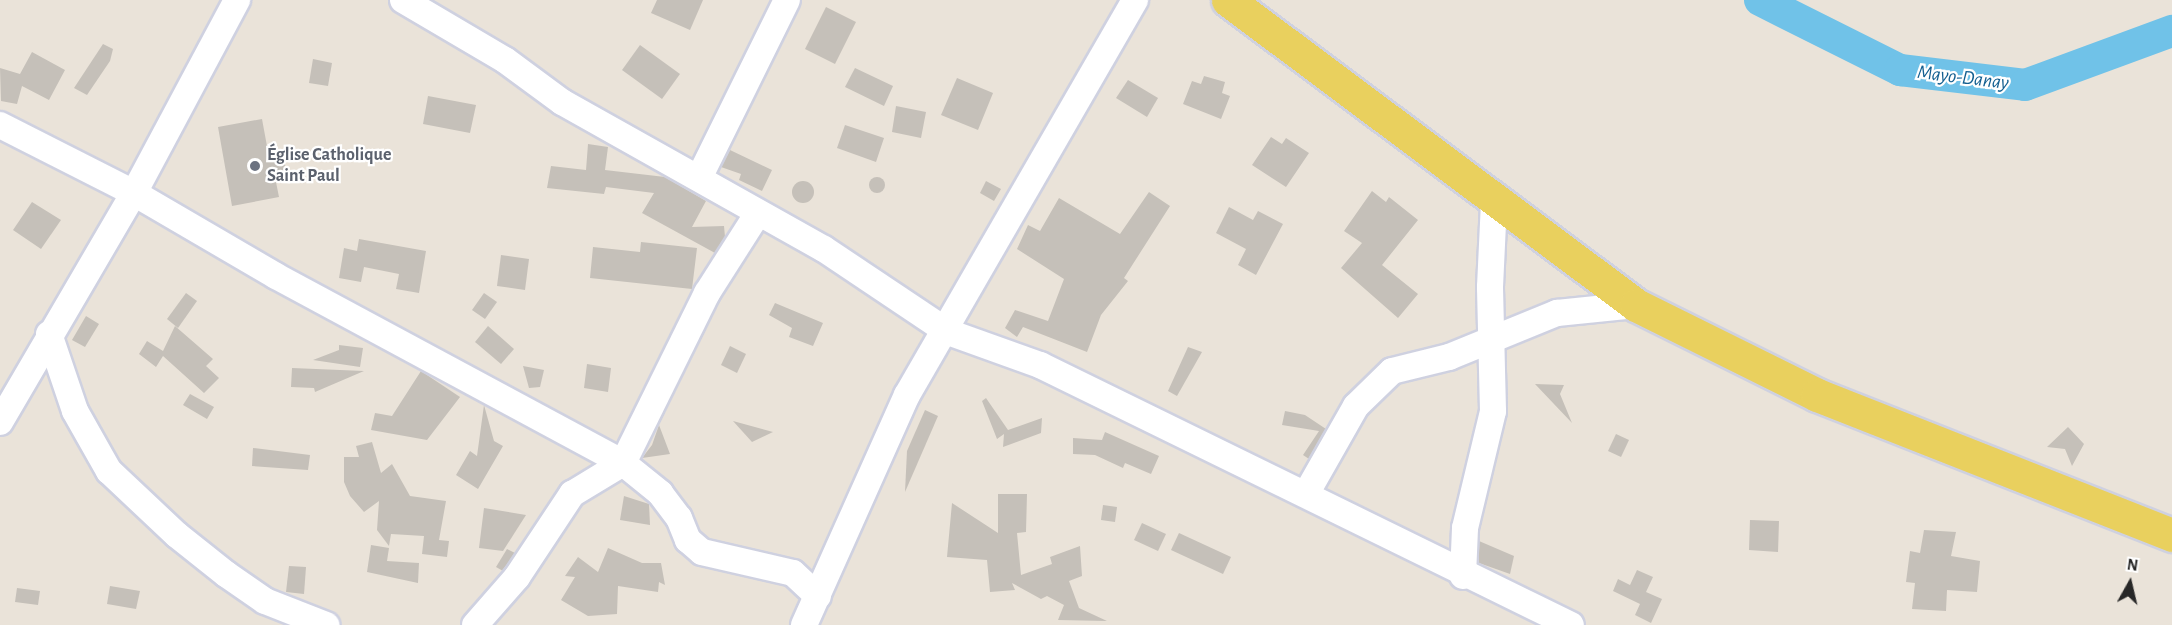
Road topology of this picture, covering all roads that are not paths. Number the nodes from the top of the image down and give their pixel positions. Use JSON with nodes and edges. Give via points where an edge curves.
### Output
{"nodes":[{"id":1,"x":237,"y":0,"type":"edge"},
{"id":2,"x":403,"y":0,"type":"edge"},
{"id":3,"x":787,"y":0,"type":"edge"},
{"id":4,"x":1135,"y":0,"type":"edge"},
{"id":5,"x":1228,"y":0,"type":"edge"},
{"id":6,"x":0,"y":125,"type":"edge"},
{"id":7,"x":700,"y":176,"type":"junction"},
{"id":8,"x":134,"y":193,"type":"junction"},
{"id":9,"x":1494,"y":201,"type":"junction"},
{"id":10,"x":758,"y":213,"type":"junction"},
{"id":11,"x":1636,"y":305,"type":"junction"},
{"id":12,"x":948,"y":332,"type":"junction"},
{"id":13,"x":49,"y":334,"type":"junction"},
{"id":14,"x":1493,"y":339,"type":"junction"},
{"id":15,"x":0,"y":422,"type":"edge"},
{"id":16,"x":623,"y":463,"type":"junction"},
{"id":17,"x":1306,"y":495,"type":"junction"},
{"id":18,"x":2172,"y":535,"type":"edge"},
{"id":19,"x":1463,"y":576,"type":"junction"},
{"id":20,"x":818,"y":596,"type":"junction"},
{"id":21,"x":326,"y":625,"type":"edge"},
{"id":22,"x":475,"y":625,"type":"edge"},
{"id":23,"x":804,"y":625,"type":"edge"},
{"id":24,"x":1571,"y":625,"type":"edge"}],
"edges":[{"from":1,"to":8,"type":"street"},
{"from":2,"to":7,"type":"street","via":[[505,60],[562,102]]},
{"from":3,"to":7,"type":"street"},
{"from":4,"to":12,"type":"street"},
{"from":5,"to":9,"type":"main road"},
{"from":6,"to":8,"type":"street"},
{"from":7,"to":10,"type":"street"},
{"from":8,"to":13,"type":"street"},
{"from":8,"to":16,"type":"street","via":[[276,276]]},
{"from":9,"to":11,"type":"main road"},
{"from":9,"to":14,"type":"street","via":[[1490,287]]},
{"from":10,"to":12,"type":"street","via":[[824,249]]},
{"from":10,"to":16,"type":"street","via":[[707,293]]},
{"from":11,"to":14,"type":"street","via":[[1557,313]]},
{"from":11,"to":18,"type":"main road","via":[[1817,395]]},
{"from":12,"to":17,"type":"street","via":[[1040,365]]},
{"from":12,"to":20,"type":"street","via":[[907,395]]},
{"from":13,"to":15,"type":"street"},
{"from":13,"to":21,"type":"street","via":[[75,411],[109,471],[177,536],[265,601]]},
{"from":14,"to":17,"type":"street","via":[[1449,357],[1392,371],[1375,384],[1356,406]]},
{"from":14,"to":19,"type":"street","via":[[1493,411],[1465,528]]},
{"from":16,"to":20,"type":"street","via":[[660,493],[679,518],[688,540],[702,552],[793,573]]},
{"from":16,"to":22,"type":"street","via":[[572,494],[517,577]]},
{"from":17,"to":19,"type":"street"},
{"from":19,"to":24,"type":"street"},
{"from":20,"to":23,"type":"street"}]}
